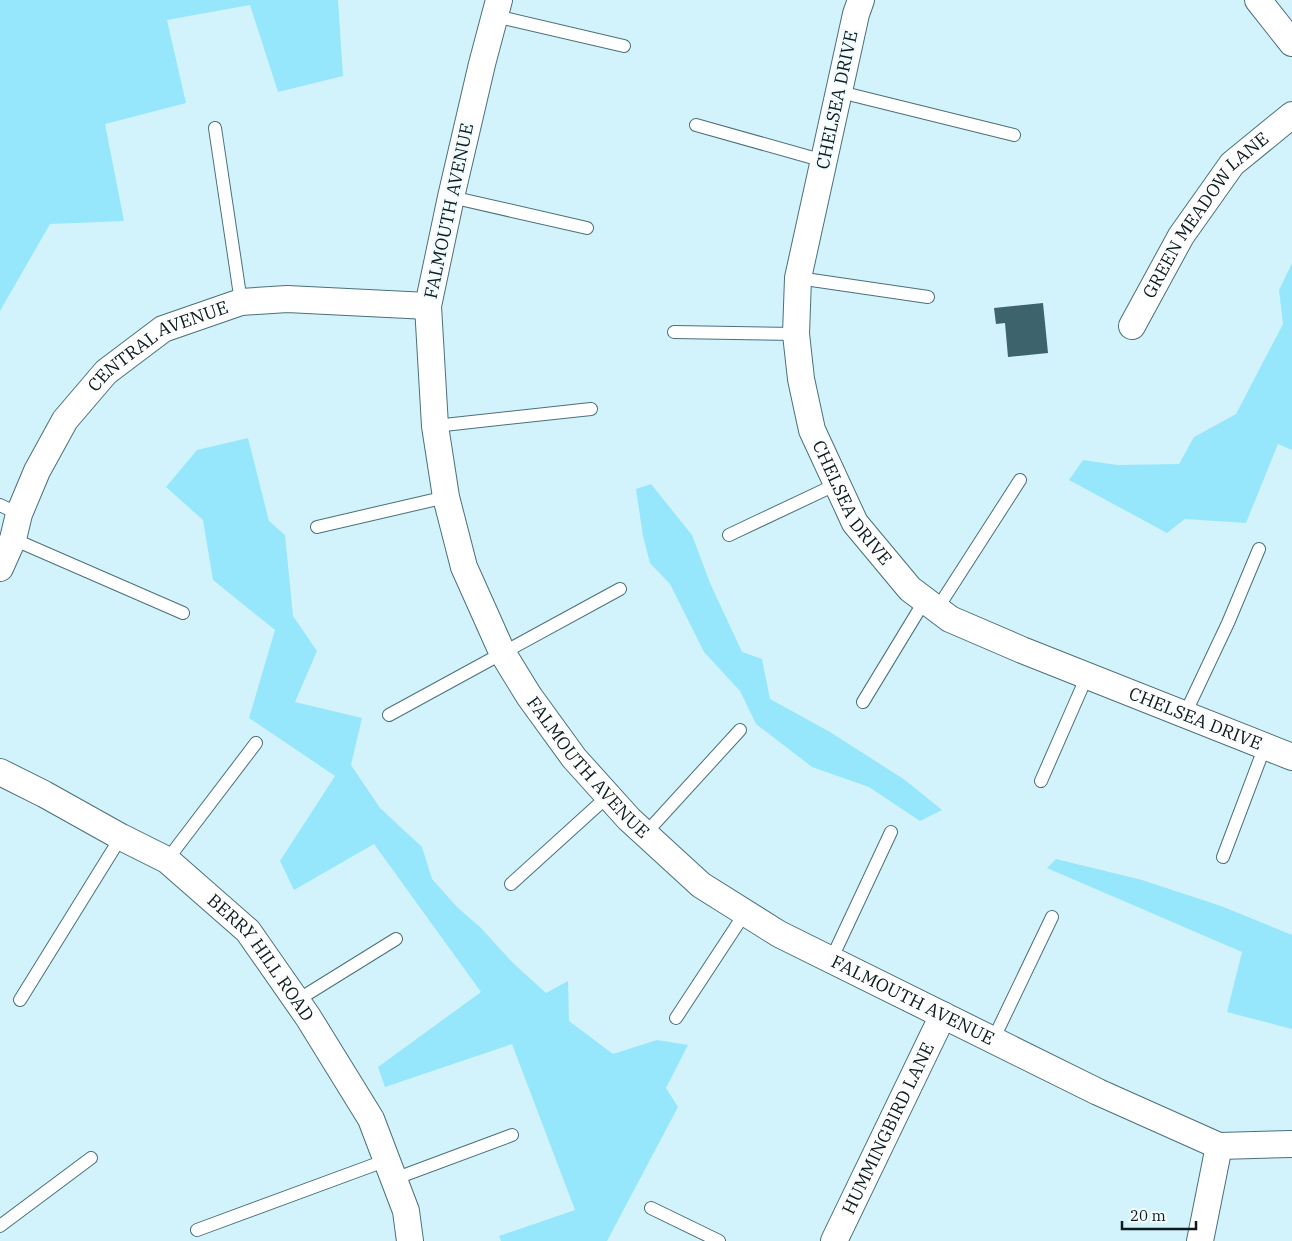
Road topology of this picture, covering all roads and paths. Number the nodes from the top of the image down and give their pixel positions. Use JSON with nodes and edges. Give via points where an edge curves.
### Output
{"nodes":[{"id":1,"x":861,"y":0,"type":"edge"},
{"id":2,"x":1258,"y":0,"type":"edge"},
{"id":3,"x":497,"y":8,"type":"edge"},
{"id":4,"x":1291,"y":40,"type":"edge"},
{"id":5,"x":624,"y":46,"type":"dead end"},
{"id":6,"x":840,"y":92,"type":"junction"},
{"id":7,"x":1292,"y":115,"type":"edge"},
{"id":8,"x":696,"y":125,"type":"dead end"},
{"id":9,"x":215,"y":128,"type":"dead end"},
{"id":10,"x":1014,"y":135,"type":"dead end"},
{"id":11,"x":824,"y":161,"type":"junction"},
{"id":12,"x":451,"y":197,"type":"junction"},
{"id":13,"x":587,"y":228,"type":"dead end"},
{"id":14,"x":798,"y":278,"type":"junction"},
{"id":15,"x":928,"y":297,"type":"dead end"},
{"id":16,"x":242,"y":302,"type":"junction"},
{"id":17,"x":428,"y":306,"type":"junction"},
{"id":18,"x":1132,"y":326,"type":"dead end"},
{"id":19,"x":674,"y":332,"type":"dead end"},
{"id":20,"x":796,"y":334,"type":"junction"},
{"id":21,"x":591,"y":409,"type":"dead end"},
{"id":22,"x":435,"y":426,"type":"junction"},
{"id":23,"x":1020,"y":480,"type":"dead end"},
{"id":24,"x":837,"y":484,"type":"junction"},
{"id":25,"x":446,"y":497,"type":"junction"},
{"id":26,"x":10,"y":509,"type":"edge"},
{"id":27,"x":317,"y":527,"type":"dead end"},
{"id":28,"x":729,"y":535,"type":"dead end"},
{"id":29,"x":13,"y":539,"type":"junction"},
{"id":30,"x":1259,"y":549,"type":"dead end"},
{"id":31,"x":0,"y":568,"type":"edge"},
{"id":32,"x":620,"y":589,"type":"dead end"},
{"id":33,"x":931,"y":604,"type":"junction"},
{"id":34,"x":183,"y":613,"type":"dead end"},
{"id":35,"x":502,"y":652,"type":"junction"},
{"id":36,"x":1087,"y":676,"type":"junction"},
{"id":37,"x":863,"y":702,"type":"dead end"},
{"id":38,"x":1185,"y":714,"type":"junction"},
{"id":39,"x":389,"y":715,"type":"dead end"},
{"id":40,"x":740,"y":730,"type":"dead end"},
{"id":41,"x":256,"y":743,"type":"dead end"},
{"id":42,"x":1265,"y":746,"type":"junction"},
{"id":43,"x":1292,"y":757,"type":"edge"},
{"id":44,"x":0,"y":772,"type":"edge"},
{"id":45,"x":1042,"y":781,"type":"dead end"},
{"id":46,"x":608,"y":796,"type":"junction"},
{"id":47,"x":891,"y":832,"type":"dead end"},
{"id":48,"x":645,"y":834,"type":"junction"},
{"id":49,"x":121,"y":837,"type":"junction"},
{"id":50,"x":1223,"y":857,"type":"dead end"},
{"id":51,"x":166,"y":860,"type":"junction"},
{"id":52,"x":511,"y":884,"type":"dead end"},
{"id":53,"x":745,"y":913,"type":"junction"},
{"id":54,"x":1052,"y":917,"type":"dead end"},
{"id":55,"x":396,"y":939,"type":"dead end"},
{"id":56,"x":831,"y":960,"type":"junction"},
{"id":57,"x":20,"y":1000,"type":"dead end"},
{"id":58,"x":296,"y":1001,"type":"junction"},
{"id":59,"x":943,"y":1015,"type":"junction"},
{"id":60,"x":676,"y":1018,"type":"dead end"},
{"id":61,"x":993,"y":1040,"type":"junction"},
{"id":62,"x":512,"y":1135,"type":"dead end"},
{"id":63,"x":1292,"y":1144,"type":"edge"},
{"id":64,"x":1219,"y":1146,"type":"junction"},
{"id":65,"x":91,"y":1158,"type":"dead end"},
{"id":66,"x":390,"y":1169,"type":"junction"},
{"id":67,"x":651,"y":1208,"type":"dead end"},
{"id":68,"x":0,"y":1226,"type":"edge"},
{"id":69,"x":197,"y":1230,"type":"dead end"},
{"id":70,"x":410,"y":1241,"type":"edge"},
{"id":71,"x":719,"y":1241,"type":"edge"},
{"id":72,"x":834,"y":1241,"type":"edge"},
{"id":73,"x":1200,"y":1241,"type":"edge"}],
"edges":[{"from":1,"to":6,"type":"street","name":"CHELSEA DRIVE"},
{"from":2,"to":4,"type":"street"},
{"from":3,"to":5,"type":"lane"},
{"from":3,"to":12,"type":"street","name":"FALMOUTH AVENUE"},
{"from":6,"to":10,"type":"lane"},
{"from":6,"to":11,"type":"street","name":"CHELSEA DRIVE"},
{"from":7,"to":18,"type":"street","name":"GREEN MEADOW LANE","via":[[1232,164],[1181,236]]},
{"from":8,"to":11,"type":"lane"},
{"from":9,"to":16,"type":"lane"},
{"from":11,"to":14,"type":"street","name":"CHELSEA DRIVE"},
{"from":12,"to":13,"type":"lane"},
{"from":12,"to":17,"type":"street","name":"FALMOUTH AVENUE"},
{"from":14,"to":15,"type":"lane"},
{"from":14,"to":20,"type":"street","name":"CHELSEA DRIVE"},
{"from":16,"to":17,"type":"street","name":"CENTRAL AVENUE","via":[[287,299]]},
{"from":16,"to":26,"type":"street","name":"CENTRAL AVENUE","via":[[163,329],[106,372],[65,420],[37,471]]},
{"from":17,"to":22,"type":"street","name":"FALMOUTH AVENUE"},
{"from":19,"to":20,"type":"lane"},
{"from":20,"to":24,"type":"street","name":"CHELSEA DRIVE","via":[[812,430]]},
{"from":21,"to":22,"type":"lane"},
{"from":22,"to":25,"type":"street","name":"FALMOUTH AVENUE"},
{"from":23,"to":33,"type":"lane"},
{"from":24,"to":28,"type":"lane"},
{"from":24,"to":33,"type":"street","name":"CHELSEA DRIVE","via":[[856,523],[910,589]]},
{"from":25,"to":27,"type":"lane"},
{"from":25,"to":35,"type":"street","name":"FALMOUTH AVENUE","via":[[464,567]]},
{"from":26,"to":29,"type":"street","name":"CENTRAL AVENUE"},
{"from":29,"to":31,"type":"street","name":"CENTRAL AVENUE"},
{"from":29,"to":34,"type":"lane"},
{"from":30,"to":38,"type":"lane"},
{"from":32,"to":35,"type":"lane"},
{"from":33,"to":36,"type":"street","name":"CHELSEA DRIVE","via":[[950,619]]},
{"from":33,"to":37,"type":"lane"},
{"from":35,"to":39,"type":"lane"},
{"from":35,"to":46,"type":"street","name":"FALMOUTH AVENUE","via":[[574,758]]},
{"from":36,"to":38,"type":"street","name":"CHELSEA DRIVE"},
{"from":36,"to":45,"type":"lane"},
{"from":38,"to":42,"type":"street","name":"CHELSEA DRIVE"},
{"from":40,"to":48,"type":"lane"},
{"from":41,"to":51,"type":"lane"},
{"from":42,"to":43,"type":"street","name":"CHELSEA DRIVE"},
{"from":42,"to":50,"type":"lane"},
{"from":44,"to":49,"type":"street","name":"BERRY HILL ROAD"},
{"from":46,"to":48,"type":"street","name":"FALMOUTH AVENUE"},
{"from":46,"to":52,"type":"lane"},
{"from":47,"to":56,"type":"lane"},
{"from":48,"to":53,"type":"street","name":"FALMOUTH AVENUE","via":[[701,885]]},
{"from":49,"to":51,"type":"street","name":"BERRY HILL ROAD"},
{"from":49,"to":57,"type":"lane"},
{"from":51,"to":58,"type":"street","name":"BERRY HILL ROAD","via":[[248,931]]},
{"from":53,"to":56,"type":"street","name":"FALMOUTH AVENUE","via":[[778,934]]},
{"from":53,"to":60,"type":"lane"},
{"from":54,"to":61,"type":"lane"},
{"from":55,"to":58,"type":"lane"},
{"from":56,"to":59,"type":"street","name":"FALMOUTH AVENUE"},
{"from":58,"to":66,"type":"street","name":"BERRY HILL ROAD","via":[[371,1120]]},
{"from":59,"to":61,"type":"street","name":"FALMOUTH AVENUE"},
{"from":59,"to":72,"type":"street","name":"HUMMINGBIRD LANE"},
{"from":61,"to":64,"type":"street","name":"FALMOUTH AVENUE"},
{"from":62,"to":66,"type":"lane"},
{"from":63,"to":64,"type":"street","name":"FALMOUTH AVENUE"},
{"from":64,"to":73,"type":"street"},
{"from":65,"to":68,"type":"lane"},
{"from":66,"to":69,"type":"lane"},
{"from":66,"to":70,"type":"street","name":"BERRY HILL ROAD","via":[[406,1212]]},
{"from":67,"to":71,"type":"lane"}]}
